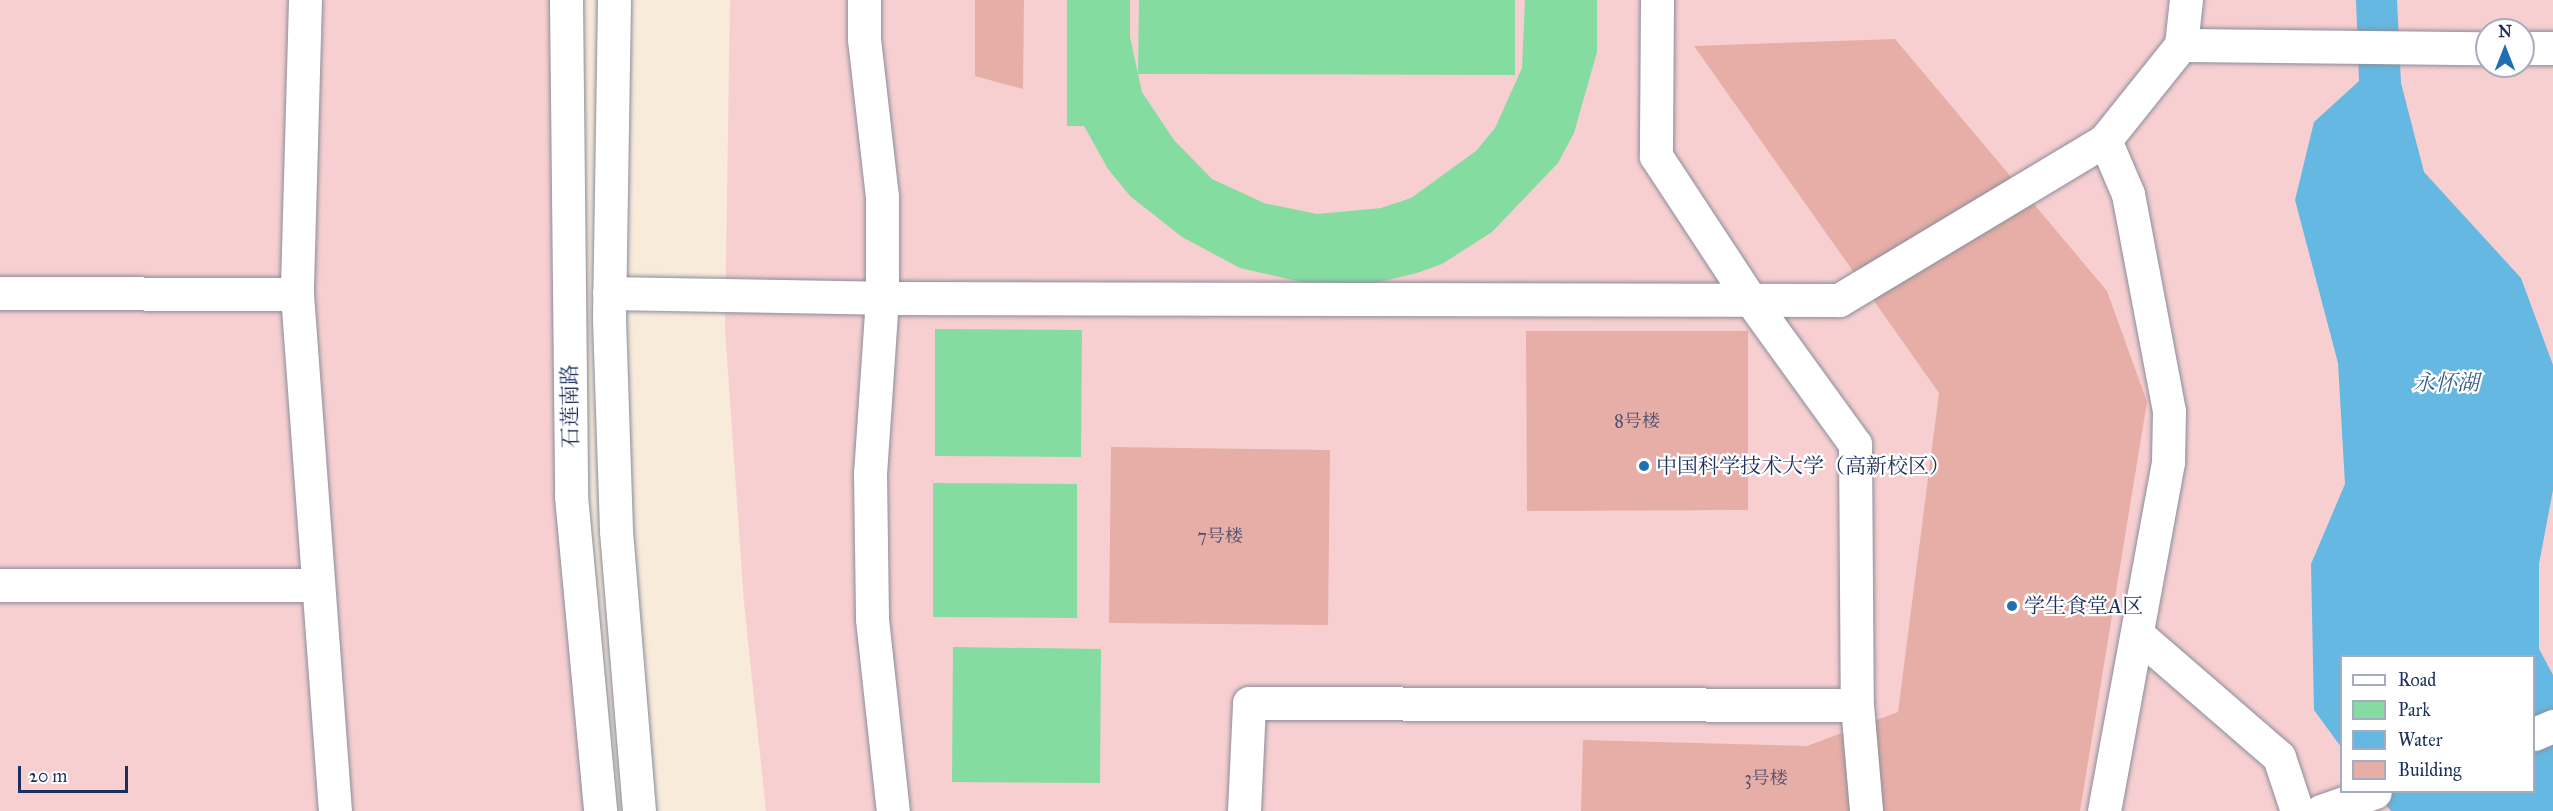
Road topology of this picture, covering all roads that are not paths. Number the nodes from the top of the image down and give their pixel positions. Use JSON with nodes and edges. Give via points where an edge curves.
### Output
{"nodes":[{"id":1,"x":305,"y":0,"type":"edge"},
{"id":2,"x":566,"y":0,"type":"edge"},
{"id":3,"x":614,"y":0,"type":"edge"},
{"id":4,"x":864,"y":0,"type":"edge"},
{"id":5,"x":1657,"y":0,"type":"edge"},
{"id":6,"x":2186,"y":0,"type":"edge"},
{"id":7,"x":2181,"y":45,"type":"junction"},
{"id":8,"x":2475,"y":48,"type":"edge"},
{"id":9,"x":2535,"y":48,"type":"edge"},
{"id":10,"x":2553,"y":48,"type":"edge"},
{"id":11,"x":2105,"y":140,"type":"junction"},
{"id":12,"x":609,"y":292,"type":"junction"},
{"id":13,"x":0,"y":293,"type":"edge"},
{"id":14,"x":297,"y":294,"type":"junction"},
{"id":15,"x":882,"y":298,"type":"junction"},
{"id":16,"x":1750,"y":298,"type":"junction"},
{"id":17,"x":0,"y":585,"type":"edge"},
{"id":18,"x":318,"y":585,"type":"junction"},
{"id":19,"x":2137,"y":634,"type":"junction"},
{"id":20,"x":1857,"y":705,"type":"junction"},
{"id":21,"x":2553,"y":726,"type":"edge"},
{"id":22,"x":2535,"y":734,"type":"edge"},
{"id":23,"x":2372,"y":793,"type":"edge"},
{"id":24,"x":335,"y":811,"type":"edge"},
{"id":25,"x":600,"y":811,"type":"edge"},
{"id":26,"x":639,"y":811,"type":"edge"},
{"id":27,"x":893,"y":811,"type":"edge"},
{"id":28,"x":1244,"y":811,"type":"edge"},
{"id":29,"x":1866,"y":811,"type":"edge"},
{"id":30,"x":2104,"y":811,"type":"edge"},
{"id":31,"x":2297,"y":811,"type":"edge"},
{"id":32,"x":2322,"y":811,"type":"edge"}],
"edges":[{"from":1,"to":14,"type":"street"},
{"from":2,"to":25,"type":"street","name":"石莲南路","via":[[571,496]]},
{"from":3,"to":12,"type":"street","name":"石莲南路"},
{"from":4,"to":15,"type":"street","via":[[864,39],[882,196]]},
{"from":5,"to":16,"type":"street","via":[[1656,156]]},
{"from":6,"to":7,"type":"street"},
{"from":7,"to":8,"type":"street"},
{"from":7,"to":11,"type":"street"},
{"from":9,"to":10,"type":"street"},
{"from":11,"to":16,"type":"street","via":[[1839,300]]},
{"from":11,"to":19,"type":"street","via":[[2128,194],[2169,411],[2168,462]]},
{"from":12,"to":15,"type":"street"},
{"from":12,"to":26,"type":"street","name":"石莲南路","via":[[616,531]]},
{"from":13,"to":14,"type":"street"},
{"from":14,"to":18,"type":"street"},
{"from":15,"to":16,"type":"street"},
{"from":15,"to":27,"type":"street","via":[[870,473],[872,619]]},
{"from":16,"to":20,"type":"street","via":[[1855,444]]},
{"from":17,"to":18,"type":"street"},
{"from":18,"to":24,"type":"street"},
{"from":19,"to":30,"type":"street"},
{"from":19,"to":31,"type":"street","via":[[2278,758]]},
{"from":20,"to":28,"type":"street","via":[[1249,703]]},
{"from":20,"to":29,"type":"street"},
{"from":21,"to":22,"type":"street"},
{"from":23,"to":32,"type":"street"}]}
